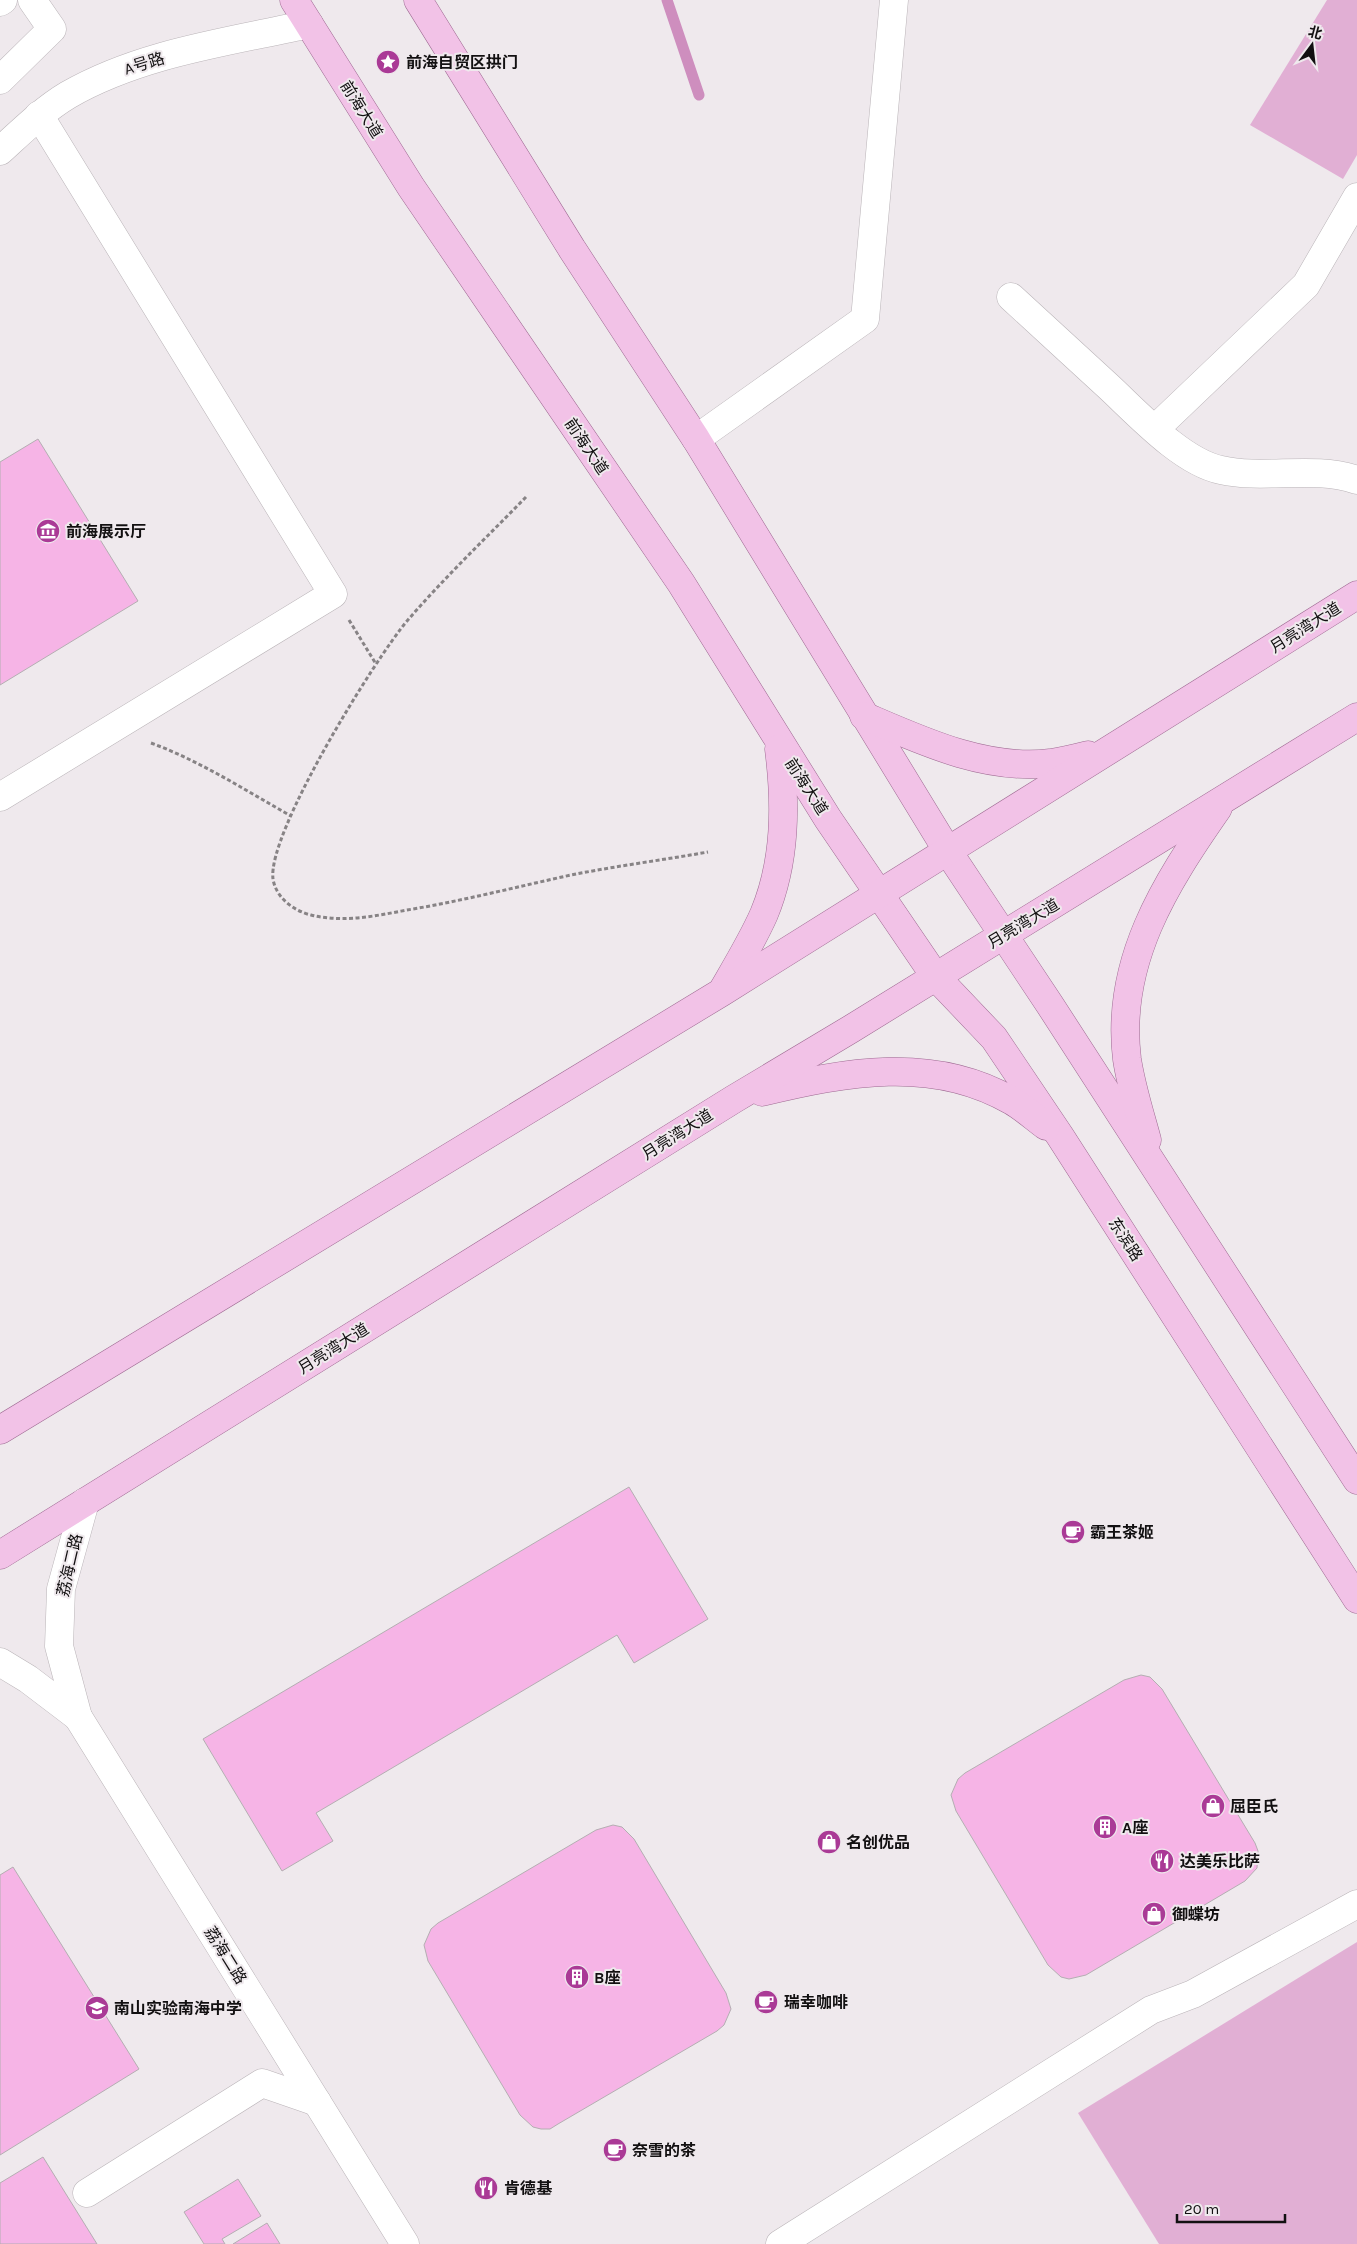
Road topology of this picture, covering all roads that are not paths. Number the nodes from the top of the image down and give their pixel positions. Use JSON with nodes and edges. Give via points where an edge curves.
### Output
{"nodes":[{"id":1,"x":32,"y":0,"type":"edge"},
{"id":2,"x":294,"y":0,"type":"edge"},
{"id":3,"x":418,"y":0,"type":"edge"},
{"id":4,"x":894,"y":0,"type":"edge"},
{"id":5,"x":309,"y":24,"type":"junction"},
{"id":6,"x":0,"y":80,"type":"edge"},
{"id":7,"x":39,"y":115,"type":"junction"},
{"id":8,"x":0,"y":151,"type":"edge"},
{"id":9,"x":1357,"y":197,"type":"edge"},
{"id":10,"x":1011,"y":296,"type":"dead end"},
{"id":11,"x":1155,"y":429,"type":"junction"},
{"id":12,"x":696,"y":439,"type":"junction"},
{"id":13,"x":1357,"y":480,"type":"edge"},
{"id":14,"x":1357,"y":595,"type":"edge"},
{"id":15,"x":864,"y":716,"type":"junction"},
{"id":16,"x":1357,"y":717,"type":"edge"},
{"id":17,"x":778,"y":742,"type":"junction"},
{"id":18,"x":1107,"y":751,"type":"junction"},
{"id":19,"x":0,"y":797,"type":"edge"},
{"id":20,"x":1224,"y":800,"type":"junction"},
{"id":21,"x":947,"y":850,"type":"junction"},
{"id":22,"x":879,"y":892,"type":"junction"},
{"id":23,"x":1004,"y":934,"type":"junction"},
{"id":24,"x":935,"y":976,"type":"junction"},
{"id":25,"x":722,"y":992,"type":"junction"},
{"id":26,"x":734,"y":1099,"type":"junction"},
{"id":27,"x":1060,"y":1136,"type":"junction"},
{"id":28,"x":1156,"y":1170,"type":"junction"},
{"id":29,"x":0,"y":1430,"type":"edge"},
{"id":30,"x":1357,"y":1480,"type":"edge"},
{"id":31,"x":85,"y":1502,"type":"junction"},
{"id":32,"x":0,"y":1555,"type":"edge"},
{"id":33,"x":1357,"y":1599,"type":"edge"},
{"id":34,"x":0,"y":1662,"type":"edge"},
{"id":35,"x":78,"y":1717,"type":"junction"},
{"id":36,"x":1357,"y":1904,"type":"edge"},
{"id":37,"x":317,"y":2102,"type":"junction"},
{"id":38,"x":87,"y":2193,"type":"dead end"},
{"id":39,"x":405,"y":2244,"type":"edge"},
{"id":40,"x":780,"y":2244,"type":"edge"}],
"edges":[{"from":1,"to":6,"type":"street","via":[[52,29]]},
{"from":2,"to":5,"type":"main road","name":"前海大道"},
{"from":3,"to":12,"type":"main road","via":[[572,249]]},
{"from":4,"to":12,"type":"street","via":[[865,319]]},
{"from":5,"to":7,"type":"street","name":"A号路","via":[[179,52],[135,65],[103,77]]},
{"from":5,"to":17,"type":"main road","name":"前海大道","via":[[411,187],[681,583]]},
{"from":7,"to":8,"type":"street","name":"A号路"},
{"from":7,"to":19,"type":"street","via":[[333,594]]},
{"from":9,"to":11,"type":"street","via":[[1306,286]]},
{"from":10,"to":11,"type":"street"},
{"from":11,"to":13,"type":"street","via":[[1200,464],[1222,471],[1308,473],[1347,476]]},
{"from":12,"to":15,"type":"main road"},
{"from":14,"to":18,"type":"main road","name":"月亮湾大道"},
{"from":15,"to":18,"type":"main road","via":[[968,756],[1023,764],[1051,763]]},
{"from":15,"to":21,"type":"main road"},
{"from":16,"to":20,"type":"main road","name":"月亮湾大道"},
{"from":17,"to":22,"type":"main road","name":"前海大道"},
{"from":17,"to":25,"type":"main road","via":[[784,800],[778,864],[765,912]]},
{"from":18,"to":21,"type":"main road","name":"月亮湾大道"},
{"from":20,"to":23,"type":"main road","name":"月亮湾大道"},
{"from":20,"to":28,"type":"main road","via":[[1180,863],[1156,906],[1140,944],[1130,986],[1127,1058]]},
{"from":21,"to":22,"type":"main road","name":"月亮湾大道"},
{"from":21,"to":23,"type":"main road"},
{"from":22,"to":24,"type":"main road","name":"东滨路"},
{"from":22,"to":25,"type":"main road","name":"月亮湾大道"},
{"from":23,"to":24,"type":"main road","name":"月亮湾大道"},
{"from":23,"to":28,"type":"main road"},
{"from":24,"to":26,"type":"main road","name":"月亮湾大道"},
{"from":24,"to":27,"type":"main road","name":"东滨路","via":[[994,1038]]},
{"from":25,"to":29,"type":"main road","name":"月亮湾大道"},
{"from":26,"to":27,"type":"main road","via":[[828,1076],[879,1071],[917,1072],[978,1085],[1012,1101]]},
{"from":26,"to":31,"type":"main road","name":"月亮湾大道"},
{"from":27,"to":33,"type":"main road","name":"东滨路"},
{"from":28,"to":30,"type":"main road"},
{"from":31,"to":32,"type":"main road","name":"月亮湾大道"},
{"from":31,"to":35,"type":"street","name":"荔海二路","via":[[61,1589],[59,1627],[59,1646]]},
{"from":34,"to":35,"type":"street","name":"荔海二路"},
{"from":35,"to":37,"type":"street","name":"荔海二路"},
{"from":36,"to":40,"type":"street","via":[[1193,1994],[1151,2010]]},
{"from":37,"to":38,"type":"street","via":[[262,2083]]},
{"from":37,"to":39,"type":"street","name":"荔海二路"}]}
